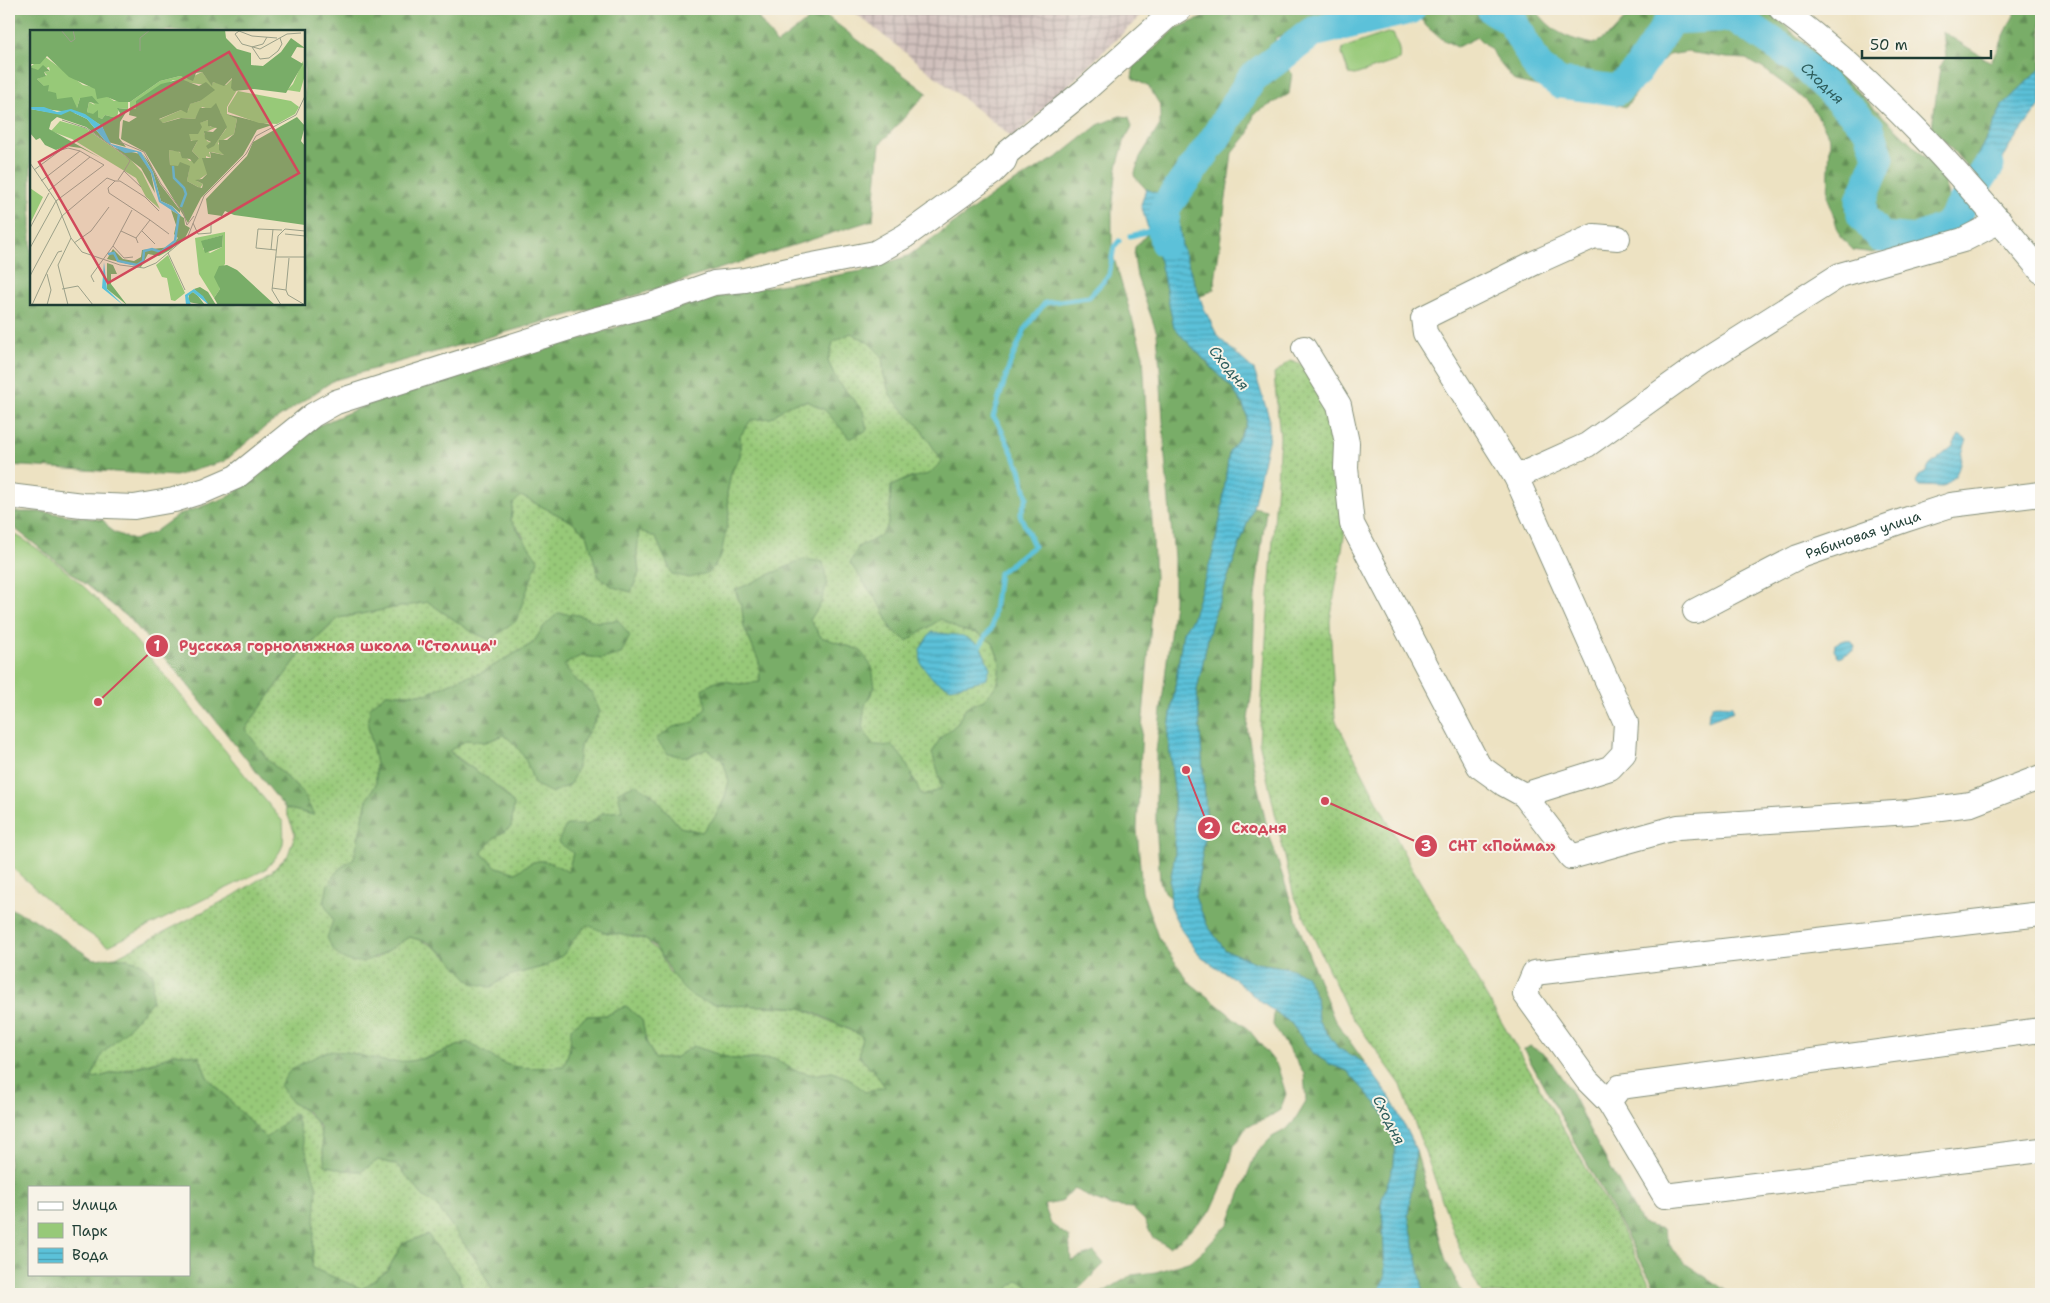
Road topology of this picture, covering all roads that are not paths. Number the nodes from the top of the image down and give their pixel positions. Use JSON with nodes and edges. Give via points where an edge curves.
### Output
{"nodes":[{"id":1,"x":1180,"y":9,"type":"edge"},
{"id":2,"x":1781,"y":9,"type":"edge"},
{"id":3,"x":2000,"y":221,"type":"junction"},
{"id":4,"x":1618,"y":238,"type":"dead end"},
{"id":5,"x":2041,"y":271,"type":"edge"},
{"id":6,"x":1304,"y":348,"type":"dead end"},
{"id":7,"x":1516,"y":477,"type":"junction"},
{"id":8,"x":2041,"y":494,"type":"edge"},
{"id":9,"x":9,"y":496,"type":"edge"},
{"id":10,"x":1695,"y":611,"type":"dead end"},
{"id":11,"x":2041,"y":777,"type":"edge"},
{"id":12,"x":1524,"y":795,"type":"junction"},
{"id":13,"x":2041,"y":914,"type":"edge"},
{"id":14,"x":2041,"y":1030,"type":"edge"},
{"id":15,"x":1609,"y":1102,"type":"junction"},
{"id":16,"x":2041,"y":1150,"type":"edge"}],
"edges":[{"from":1,"to":9,"type":"street","via":[[1007,153],[992,173],[875,254],[746,280],[714,283],[336,402],[313,415],[236,477],[174,500],[134,507],[82,505]]},
{"from":2,"to":3,"type":"street","via":[[1876,88]]},
{"from":3,"to":5,"type":"street"},
{"from":3,"to":7,"type":"street","via":[[1963,240],[1840,275],[1703,362],[1587,445]]},
{"from":4,"to":7,"type":"street","via":[[1594,236],[1423,318],[1425,333]]},
{"from":6,"to":12,"type":"street","via":[[1339,405],[1347,443],[1346,468],[1352,524],[1479,766]]},
{"from":7,"to":12,"type":"street","via":[[1626,723],[1624,753],[1610,768]]},
{"from":8,"to":10,"type":"street","name":"Рябиновая улица","via":[[1951,504],[1798,556]]},
{"from":11,"to":12,"type":"street","via":[[1971,804],[1910,812],[1678,827],[1571,856]]},
{"from":13,"to":15,"type":"street","via":[[1534,973],[1525,994],[1586,1080]]},
{"from":14,"to":15,"type":"street","via":[[1620,1087]]},
{"from":15,"to":16,"type":"street","via":[[1665,1196]]}]}
